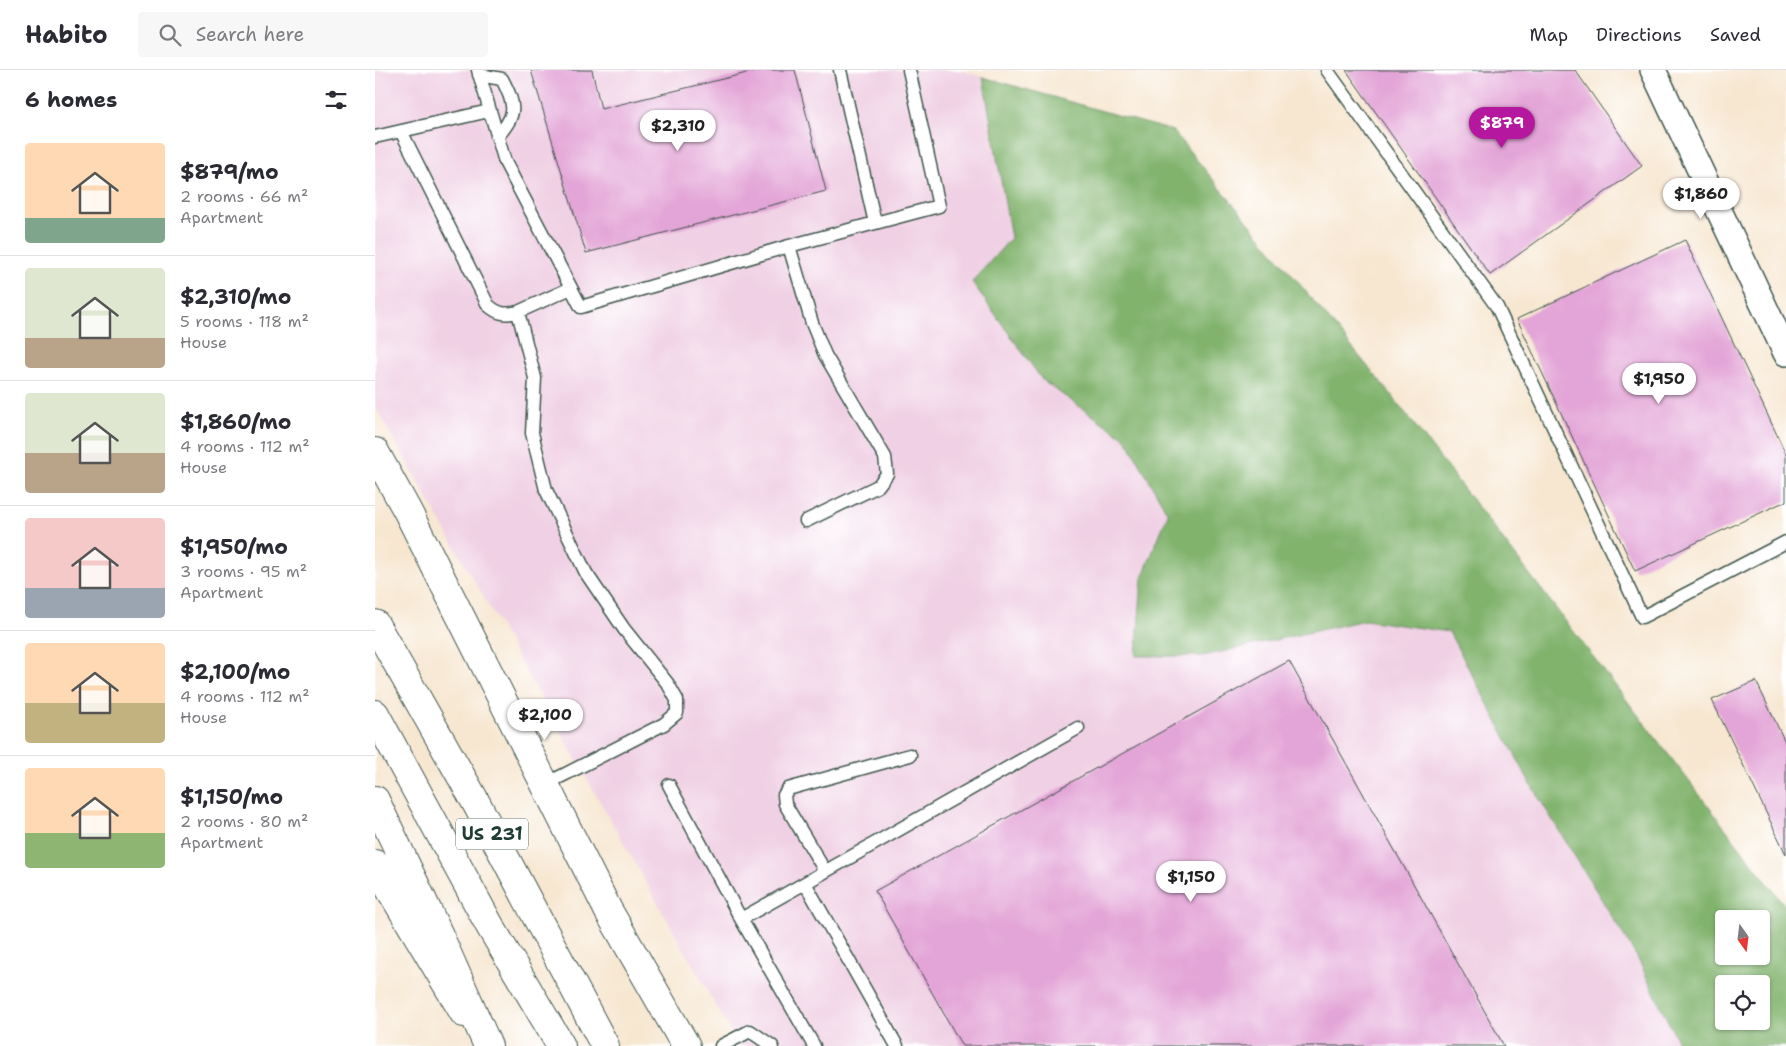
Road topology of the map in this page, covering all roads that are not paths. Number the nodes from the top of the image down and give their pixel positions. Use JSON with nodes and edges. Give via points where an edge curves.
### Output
{"nodes":[{"id":1,"x":909,"y":70,"type":"edge"},
{"id":2,"x":1327,"y":70,"type":"edge"},
{"id":3,"x":1653,"y":70,"type":"edge"},
{"id":4,"x":844,"y":71,"type":"edge"},
{"id":5,"x":479,"y":72,"type":"edge"},
{"id":6,"x":489,"y":112,"type":"junction"},
{"id":7,"x":401,"y":131,"type":"junction"},
{"id":8,"x":375,"y":137,"type":"edge"},
{"id":9,"x":497,"y":137,"type":"junction"},
{"id":10,"x":875,"y":223,"type":"junction"},
{"id":11,"x":789,"y":246,"type":"junction"},
{"id":12,"x":571,"y":288,"type":"junction"},
{"id":13,"x":518,"y":312,"type":"junction"},
{"id":14,"x":1786,"y":353,"type":"edge"},
{"id":15,"x":375,"y":452,"type":"edge"},
{"id":16,"x":806,"y":521,"type":"dead end"},
{"id":17,"x":1786,"y":542,"type":"edge"},
{"id":18,"x":375,"y":624,"type":"edge"},
{"id":19,"x":375,"y":714,"type":"edge"},
{"id":20,"x":1079,"y":728,"type":"dead end"},
{"id":21,"x":910,"y":755,"type":"dead end"},
{"id":22,"x":544,"y":785,"type":"junction"},
{"id":23,"x":669,"y":785,"type":"dead end"},
{"id":24,"x":375,"y":800,"type":"edge"},
{"id":25,"x":375,"y":864,"type":"edge"},
{"id":26,"x":825,"y":872,"type":"junction"},
{"id":27,"x":805,"y":883,"type":"junction"},
{"id":28,"x":741,"y":919,"type":"junction"},
{"id":29,"x":810,"y":1045,"type":"edge"},
{"id":30,"x":484,"y":1046,"type":"edge"},
{"id":31,"x":488,"y":1046,"type":"edge"},
{"id":32,"x":561,"y":1046,"type":"edge"},
{"id":33,"x":605,"y":1046,"type":"edge"},
{"id":34,"x":686,"y":1046,"type":"edge"},
{"id":35,"x":721,"y":1046,"type":"edge"},
{"id":36,"x":772,"y":1046,"type":"edge"},
{"id":37,"x":897,"y":1046,"type":"edge"}],
"edges":[{"from":1,"to":10,"type":"lane","via":[[939,206]]},
{"from":2,"to":17,"type":"lane","via":[[1497,307],[1642,617]]},
{"from":3,"to":14,"type":"street"},
{"from":4,"to":10,"type":"lane"},
{"from":5,"to":6,"type":"lane"},
{"from":5,"to":9,"type":"lane","via":[[502,79],[509,91],[511,121]]},
{"from":6,"to":7,"type":"lane"},
{"from":6,"to":9,"type":"lane"},
{"from":7,"to":8,"type":"lane"},
{"from":7,"to":13,"type":"lane","via":[[488,305],[506,315]]},
{"from":9,"to":12,"type":"lane","via":[[505,162]]},
{"from":10,"to":11,"type":"lane"},
{"from":11,"to":12,"type":"lane","via":[[581,307]]},
{"from":11,"to":16,"type":"lane","via":[[825,355],[885,458],[887,474],[878,486]]},
{"from":12,"to":13,"type":"lane"},
{"from":13,"to":22,"type":"lane","via":[[535,378],[533,433],[547,490],[586,573],[677,700],[677,713],[664,724]]},
{"from":15,"to":22,"type":"main road"},
{"from":18,"to":33,"type":"main road","number":"US 231","via":[[474,799]]},
{"from":19,"to":32,"type":"main road","number":"US 231"},
{"from":20,"to":26,"type":"lane"},
{"from":21,"to":26,"type":"lane","via":[[788,789],[784,795],[785,804]]},
{"from":22,"to":34,"type":"main road","via":[[608,910]]},
{"from":23,"to":28,"type":"lane"},
{"from":24,"to":31,"type":"main road"},
{"from":25,"to":30,"type":"main road"},
{"from":26,"to":27,"type":"lane"},
{"from":27,"to":28,"type":"lane"},
{"from":27,"to":37,"type":"lane"},
{"from":28,"to":29,"type":"lane"},
{"from":35,"to":36,"type":"lane","via":[[750,1031]]}]}
